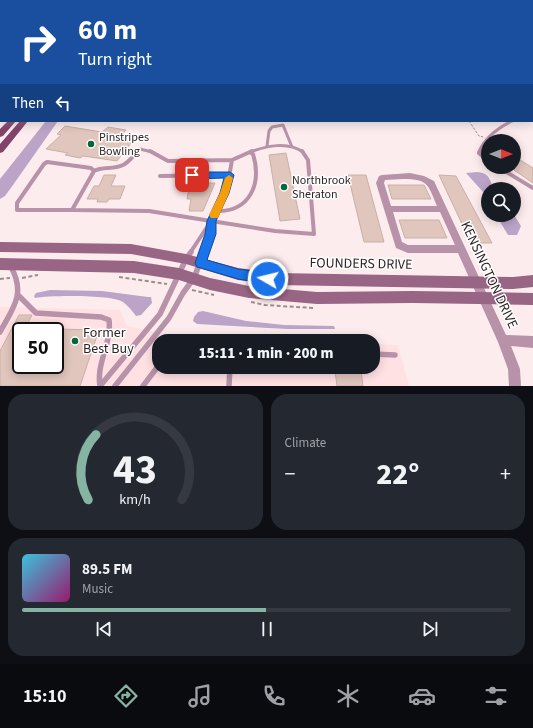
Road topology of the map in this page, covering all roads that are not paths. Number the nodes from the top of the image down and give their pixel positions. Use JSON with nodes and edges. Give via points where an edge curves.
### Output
{"nodes":[{"id":1,"x":11,"y":122,"type":"edge"},
{"id":2,"x":23,"y":122,"type":"edge"},
{"id":3,"x":510,"y":122,"type":"edge"},
{"id":4,"x":0,"y":134,"type":"edge"},
{"id":5,"x":492,"y":134,"type":"edge"},
{"id":6,"x":267,"y":146,"type":"junction"},
{"id":7,"x":292,"y":147,"type":"junction"},
{"id":8,"x":0,"y":150,"type":"edge"},
{"id":9,"x":250,"y":152,"type":"junction"},
{"id":10,"x":232,"y":160,"type":"junction"},
{"id":11,"x":94,"y":171,"type":"junction"},
{"id":12,"x":510,"y":174,"type":"edge"},
{"id":13,"x":230,"y":175,"type":"junction"},
{"id":14,"x":160,"y":176,"type":"dead end"},
{"id":15,"x":533,"y":188,"type":"edge"},
{"id":16,"x":388,"y":209,"type":"junction"},
{"id":17,"x":443,"y":209,"type":"junction"},
{"id":18,"x":72,"y":211,"type":"junction"},
{"id":19,"x":216,"y":212,"type":"junction"},
{"id":20,"x":212,"y":221,"type":"junction"},
{"id":21,"x":0,"y":247,"type":"edge"},
{"id":22,"x":461,"y":249,"type":"junction"},
{"id":23,"x":186,"y":260,"type":"junction"},
{"id":24,"x":200,"y":263,"type":"junction"},
{"id":25,"x":4,"y":264,"type":"edge"},
{"id":26,"x":179,"y":274,"type":"junction"},
{"id":27,"x":194,"y":278,"type":"junction"},
{"id":28,"x":477,"y":281,"type":"junction"},
{"id":29,"x":533,"y":281,"type":"edge"},
{"id":30,"x":19,"y":296,"type":"junction"},
{"id":31,"x":484,"y":298,"type":"junction"},
{"id":32,"x":533,"y":299,"type":"edge"},
{"id":33,"x":0,"y":332,"type":"edge"},
{"id":34,"x":503,"y":340,"type":"junction"},
{"id":35,"x":533,"y":342,"type":"edge"},
{"id":36,"x":380,"y":354,"type":"edge"},
{"id":37,"x":395,"y":354,"type":"dead end"},
{"id":38,"x":152,"y":374,"type":"edge"},
{"id":39,"x":229,"y":374,"type":"edge"},
{"id":40,"x":100,"y":386,"type":"edge"},
{"id":41,"x":115,"y":386,"type":"edge"},
{"id":42,"x":143,"y":386,"type":"edge"},
{"id":43,"x":228,"y":386,"type":"edge"},
{"id":44,"x":515,"y":386,"type":"edge"}],
"edges":[{"from":1,"to":4,"type":"main road"},
{"from":2,"to":8,"type":"main road"},
{"from":3,"to":5,"type":"lane"},
{"from":6,"to":7,"type":"lane"},
{"from":6,"to":7,"type":"lane","via":[[272,126],[282,125],[286,127]]},
{"from":6,"to":9,"type":"lane"},
{"from":7,"to":20,"type":"lane","via":[[303,151],[308,160],[314,234],[280,232]]},
{"from":9,"to":10,"type":"lane"},
{"from":9,"to":19,"type":"lane","via":[[254,158],[255,187],[233,210]]},
{"from":10,"to":11,"type":"lane","via":[[168,161],[143,148],[124,165],[101,167]]},
{"from":10,"to":13,"type":"lane"},
{"from":11,"to":18,"type":"lane"},
{"from":11,"to":18,"type":"lane","via":[[91,168],[47,162],[16,206],[17,210],[21,211]]},
{"from":12,"to":15,"type":"lane"},
{"from":13,"to":14,"type":"lane"},
{"from":13,"to":19,"type":"lane"},
{"from":16,"to":17,"type":"street"},
{"from":16,"to":17,"type":"street","name":"KENSINGTON DRIVE","via":[[380,183],[386,177],[420,177],[428,180]]},
{"from":16,"to":22,"type":"street","via":[[397,240],[404,247]]},
{"from":17,"to":22,"type":"street","name":"KENSINGTON DRIVE"},
{"from":18,"to":20,"type":"lane","via":[[149,211]]},
{"from":19,"to":20,"type":"lane"},
{"from":20,"to":23,"type":"lane"},
{"from":20,"to":24,"type":"lane"},
{"from":21,"to":23,"type":"main road","name":"FOUNDERS DRIVE","via":[[131,249]]},
{"from":22,"to":28,"type":"street","name":"KENSINGTON DRIVE"},
{"from":23,"to":24,"type":"main road","name":"FOUNDERS DRIVE"},
{"from":23,"to":26,"type":"lane"},
{"from":24,"to":27,"type":"lane"},
{"from":24,"to":28,"type":"main road","name":"FOUNDERS DRIVE","via":[[238,274],[276,280]]},
{"from":25,"to":26,"type":"main road","via":[[124,266]]},
{"from":25,"to":30,"type":"lane","via":[[14,272],[19,284]]},
{"from":26,"to":27,"type":"main road"},
{"from":26,"to":40,"type":"lane","via":[[160,314]]},
{"from":27,"to":31,"type":"main road","via":[[210,284],[279,296]]},
{"from":27,"to":41,"type":"lane","via":[[169,318]]},
{"from":28,"to":29,"type":"main road","name":"FOUNDERS DRIVE"},
{"from":28,"to":31,"type":"street","name":"KENSINGTON DRIVE"},
{"from":30,"to":33,"type":"lane"},
{"from":30,"to":40,"type":"lane","via":[[36,313],[101,317],[109,320],[111,328],[108,343],[97,378]]},
{"from":31,"to":32,"type":"main road"},
{"from":31,"to":34,"type":"street","name":"KENSINGTON DRIVE"},
{"from":34,"to":35,"type":"street"},
{"from":34,"to":44,"type":"street","name":"KENSINGTON DRIVE","via":[[514,369]]},
{"from":36,"to":37,"type":"lane"},
{"from":38,"to":42,"type":"lane"},
{"from":39,"to":43,"type":"lane"}]}
